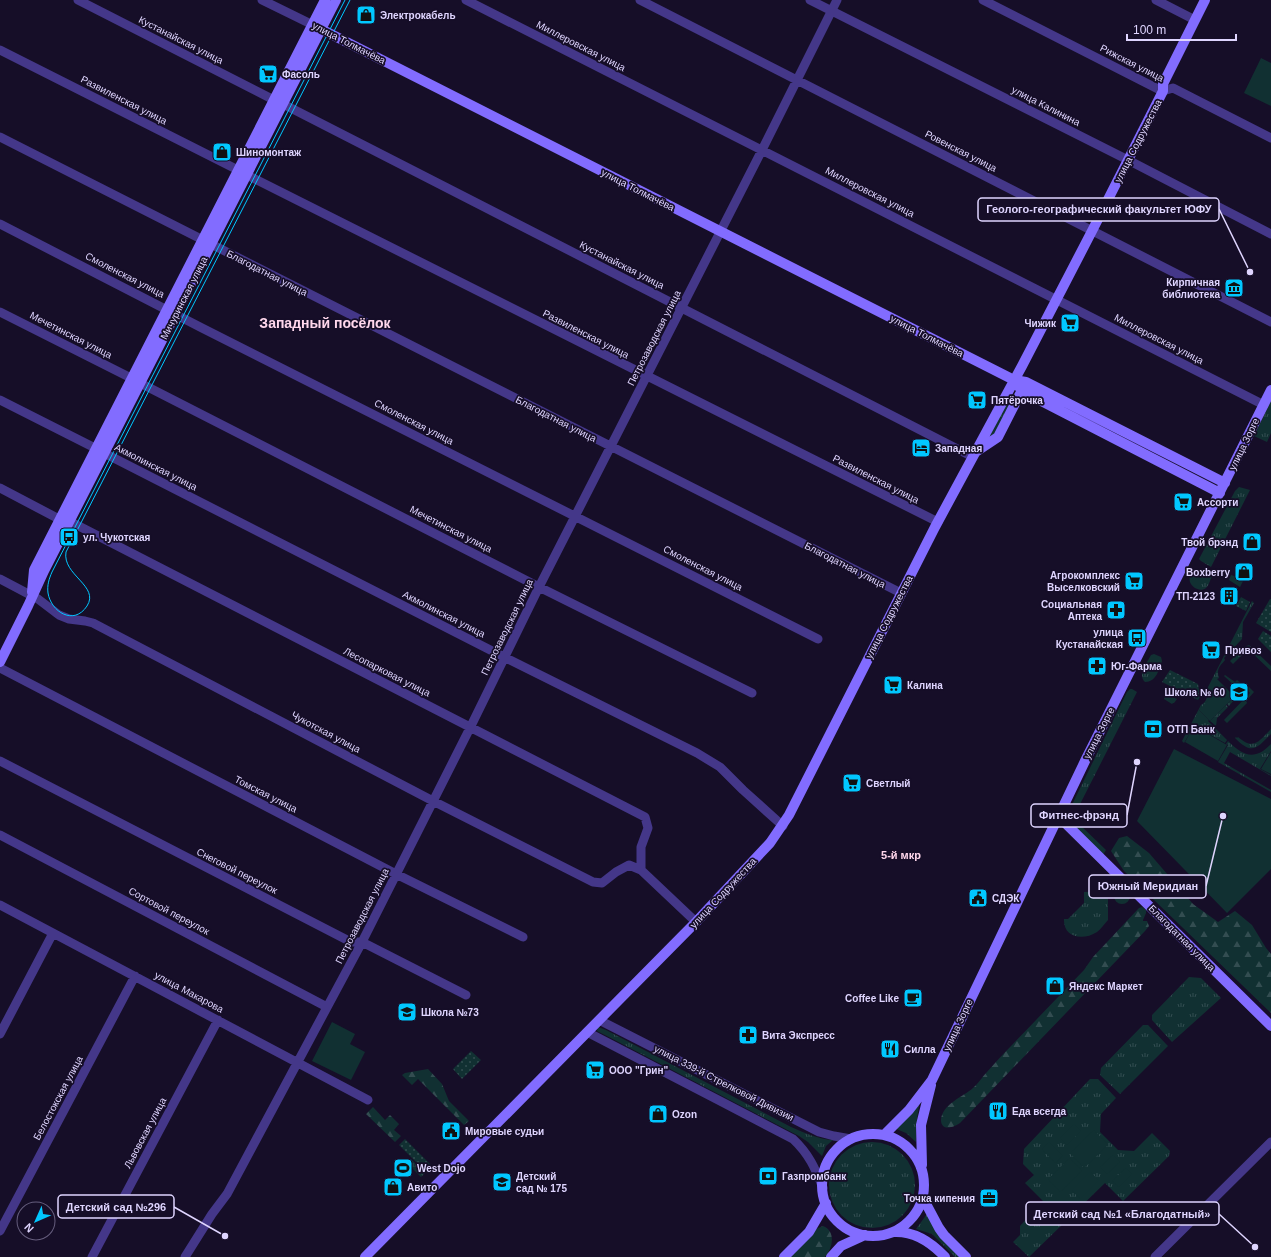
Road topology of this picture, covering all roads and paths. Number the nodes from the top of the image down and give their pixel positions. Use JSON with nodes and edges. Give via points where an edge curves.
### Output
{"nodes":[{"id":1,"x":78,"y":0,"type":"edge"},
{"id":2,"x":262,"y":0,"type":"edge"},
{"id":3,"x":325,"y":0,"type":"edge"},
{"id":4,"x":336,"y":0,"type":"edge"},
{"id":5,"x":466,"y":0,"type":"edge"},
{"id":6,"x":640,"y":0,"type":"edge"},
{"id":7,"x":810,"y":0,"type":"edge"},
{"id":8,"x":837,"y":0,"type":"edge"},
{"id":9,"x":983,"y":0,"type":"edge"},
{"id":10,"x":1156,"y":0,"type":"edge"},
{"id":11,"x":1205,"y":0,"type":"edge"},
{"id":12,"x":832,"y":11,"type":"junction"},
{"id":13,"x":1195,"y":20,"type":"junction"},
{"id":14,"x":317,"y":27,"type":"junction"},
{"id":15,"x":0,"y":50,"type":"edge"},
{"id":16,"x":797,"y":80,"type":"junction"},
{"id":17,"x":1163,"y":91,"type":"junction"},
{"id":18,"x":278,"y":102,"type":"junction"},
{"id":19,"x":0,"y":137,"type":"edge"},
{"id":20,"x":1271,"y":138,"type":"edge"},
{"id":21,"x":762,"y":150,"type":"junction"},
{"id":22,"x":1128,"y":160,"type":"junction"},
{"id":23,"x":242,"y":172,"type":"junction"},
{"id":24,"x":0,"y":224,"type":"edge"},
{"id":25,"x":1092,"y":231,"type":"junction"},
{"id":26,"x":721,"y":232,"type":"junction"},
{"id":27,"x":1271,"y":234,"type":"edge"},
{"id":28,"x":207,"y":242,"type":"junction"},
{"id":29,"x":1056,"y":299,"type":"junction"},
{"id":30,"x":681,"y":308,"type":"junction"},
{"id":31,"x":171,"y":311,"type":"junction"},
{"id":32,"x":0,"y":312,"type":"edge"},
{"id":33,"x":1271,"y":322,"type":"edge"},
{"id":34,"x":1022,"y":366,"type":"junction"},
{"id":35,"x":647,"y":376,"type":"junction"},
{"id":36,"x":1014,"y":380,"type":"junction"},
{"id":37,"x":136,"y":381,"type":"junction"},
{"id":38,"x":1024,"y":386,"type":"junction"},
{"id":39,"x":1271,"y":390,"type":"edge"},
{"id":40,"x":0,"y":400,"type":"edge"},
{"id":41,"x":1264,"y":405,"type":"junction"},
{"id":42,"x":611,"y":446,"type":"junction"},
{"id":43,"x":100,"y":451,"type":"junction"},
{"id":44,"x":974,"y":455,"type":"junction"},
{"id":45,"x":1225,"y":483,"type":"junction"},
{"id":46,"x":0,"y":488,"type":"edge"},
{"id":47,"x":1220,"y":493,"type":"junction"},
{"id":48,"x":576,"y":517,"type":"junction"},
{"id":49,"x":64,"y":520,"type":"junction"},
{"id":50,"x":938,"y":522,"type":"junction"},
{"id":51,"x":0,"y":579,"type":"edge"},
{"id":52,"x":539,"y":587,"type":"junction"},
{"id":53,"x":901,"y":593,"type":"junction"},
{"id":54,"x":32,"y":596,"type":"junction"},
{"id":55,"x":818,"y":639,"type":"dead end"},
{"id":56,"x":504,"y":657,"type":"junction"},
{"id":57,"x":0,"y":662,"type":"edge"},
{"id":58,"x":0,"y":668,"type":"edge"},
{"id":59,"x":752,"y":693,"type":"dead end"},
{"id":60,"x":470,"y":728,"type":"junction"},
{"id":61,"x":0,"y":761,"type":"edge"},
{"id":62,"x":433,"y":801,"type":"junction"},
{"id":63,"x":1058,"y":816,"type":"junction"},
{"id":64,"x":783,"y":826,"type":"junction"},
{"id":65,"x":0,"y":834,"type":"edge"},
{"id":66,"x":641,"y":870,"type":"junction"},
{"id":67,"x":396,"y":874,"type":"junction"},
{"id":68,"x":0,"y":905,"type":"edge"},
{"id":69,"x":696,"y":922,"type":"junction"},
{"id":70,"x":53,"y":933,"type":"junction"},
{"id":71,"x":523,"y":937,"type":"dead end"},
{"id":72,"x":362,"y":942,"type":"junction"},
{"id":73,"x":136,"y":976,"type":"junction"},
{"id":74,"x":466,"y":996,"type":"dead end"},
{"id":75,"x":327,"y":1007,"type":"junction"},
{"id":76,"x":218,"y":1020,"type":"junction"},
{"id":77,"x":599,"y":1020,"type":"junction"},
{"id":78,"x":1271,"y":1026,"type":"edge"},
{"id":79,"x":587,"y":1032,"type":"junction"},
{"id":80,"x":0,"y":1034,"type":"edge"},
{"id":81,"x":297,"y":1064,"type":"junction"},
{"id":82,"x":932,"y":1080,"type":"junction"},
{"id":83,"x":368,"y":1100,"type":"dead end"},
{"id":84,"x":884,"y":1135,"type":"junction"},
{"id":85,"x":850,"y":1139,"type":"junction"},
{"id":86,"x":1271,"y":1142,"type":"edge"},
{"id":87,"x":922,"y":1170,"type":"junction"},
{"id":88,"x":822,"y":1188,"type":"junction"},
{"id":89,"x":923,"y":1198,"type":"junction"},
{"id":90,"x":826,"y":1203,"type":"junction"},
{"id":91,"x":0,"y":1231,"type":"edge"},
{"id":92,"x":894,"y":1232,"type":"junction"},
{"id":93,"x":865,"y":1235,"type":"junction"},
{"id":94,"x":92,"y":1257,"type":"edge"},
{"id":95,"x":185,"y":1257,"type":"edge"},
{"id":96,"x":365,"y":1257,"type":"edge"},
{"id":97,"x":784,"y":1257,"type":"edge"},
{"id":98,"x":831,"y":1257,"type":"edge"},
{"id":99,"x":945,"y":1257,"type":"edge"},
{"id":100,"x":966,"y":1257,"type":"edge"},
{"id":101,"x":1155,"y":1257,"type":"edge"}],
"edges":[{"from":1,"to":18,"type":"street","name":"Кустанайская улица"},
{"from":2,"to":14,"type":"street","name":"улица Толмачёва"},
{"from":3,"to":14,"type":"street","name":"Мичуринская улица"},
{"from":4,"to":14,"type":"street","name":"Мичуринская улица"},
{"from":5,"to":21,"type":"street","name":"Миллеровская улица"},
{"from":6,"to":16,"type":"street","name":"Ровенская улица"},
{"from":7,"to":12,"type":"street","name":"улица Калинина"},
{"from":8,"to":12,"type":"street","name":"Петрозаводская улица"},
{"from":9,"to":17,"type":"street","name":"Рижская улица"},
{"from":10,"to":13,"type":"street"},
{"from":11,"to":13,"type":"street","name":"улица Содружества"},
{"from":12,"to":16,"type":"street","name":"Петрозаводская улица"},
{"from":12,"to":22,"type":"street","name":"улица Калинина"},
{"from":13,"to":17,"type":"street","name":"улица Содружества","via":[[1163,84]]},
{"from":14,"to":18,"type":"street","name":"Мичуринская улица"},
{"from":14,"to":26,"type":"street","name":"улица Толмачёва"},
{"from":15,"to":23,"type":"street","name":"Развиленская улица"},
{"from":16,"to":21,"type":"street","name":"Петрозаводская улица"},
{"from":16,"to":25,"type":"street","name":"Ровенская улица"},
{"from":17,"to":20,"type":"street","name":"Рижская улица","via":[[1173,88]]},
{"from":17,"to":22,"type":"street","name":"улица Содружества"},
{"from":18,"to":23,"type":"street","name":"Мичуринская улица"},
{"from":18,"to":30,"type":"street","name":"Кустанайская улица"},
{"from":19,"to":28,"type":"street","name":"Благодатная улица"},
{"from":21,"to":26,"type":"street","name":"Петрозаводская улица"},
{"from":21,"to":29,"type":"street","name":"Миллеровская улица"},
{"from":22,"to":25,"type":"street","name":"улица Содружества"},
{"from":22,"to":27,"type":"street","name":"улица Калинина"},
{"from":23,"to":28,"type":"street","name":"Мичуринская улица"},
{"from":23,"to":35,"type":"street","name":"Развиленская улица"},
{"from":24,"to":31,"type":"street","name":"Смоленская улица"},
{"from":25,"to":29,"type":"street","name":"улица Содружества"},
{"from":25,"to":33,"type":"street","name":"Ровенская улица"},
{"from":26,"to":30,"type":"street","name":"Петрозаводская улица"},
{"from":26,"to":36,"type":"street","name":"улица Толмачёва"},
{"from":28,"to":31,"type":"street","name":"Мичуринская улица"},
{"from":28,"to":42,"type":"street","name":"Благодатная улица"},
{"from":29,"to":34,"type":"street","name":"улица Содружества"},
{"from":29,"to":41,"type":"street","name":"Миллеровская улица"},
{"from":30,"to":35,"type":"street","name":"Петрозаводская улица"},
{"from":30,"to":44,"type":"street","name":"Кустанайская улица"},
{"from":31,"to":37,"type":"street","name":"Мичуринская улица"},
{"from":31,"to":48,"type":"street","name":"Смоленская улица"},
{"from":32,"to":37,"type":"street","name":"Мечетинская улица"},
{"from":34,"to":36,"type":"street","name":"улица Содружества"},
{"from":34,"to":38,"type":"street"},
{"from":35,"to":42,"type":"street","name":"Петрозаводская улица"},
{"from":35,"to":50,"type":"street","name":"Развиленская улица"},
{"from":36,"to":38,"type":"street","name":"улица Толмачёва"},
{"from":36,"to":44,"type":"street","name":"улица Содружества"},
{"from":37,"to":43,"type":"street","name":"Мичуринская улица"},
{"from":37,"to":52,"type":"street","name":"Мечетинская улица"},
{"from":38,"to":44,"type":"street","name":"улица Содружества","via":[[998,437]]},
{"from":38,"to":45,"type":"street","name":"улица Толмачёва"},
{"from":38,"to":47,"type":"street","name":"улица Толмачёва"},
{"from":39,"to":41,"type":"street","name":"улица Зорге"},
{"from":40,"to":43,"type":"street","name":"Акмолинская улица"},
{"from":41,"to":45,"type":"street","name":"улица Зорге"},
{"from":42,"to":48,"type":"street","name":"Петрозаводская улица"},
{"from":42,"to":53,"type":"street","name":"Благодатная улица"},
{"from":43,"to":49,"type":"street","name":"Мичуринская улица"},
{"from":43,"to":56,"type":"street","name":"Акмолинская улица"},
{"from":44,"to":50,"type":"street","name":"улица Содружества"},
{"from":45,"to":47,"type":"street","name":"улица Зорге"},
{"from":46,"to":49,"type":"street","name":"Лесопарковая улица"},
{"from":47,"to":63,"type":"street","name":"улица Зорге"},
{"from":48,"to":52,"type":"street","name":"Петрозаводская улица"},
{"from":48,"to":55,"type":"street","name":"Смоленская улица"},
{"from":49,"to":54,"type":"street","name":"Мичуринская улица","via":[[34,570]]},
{"from":49,"to":60,"type":"street","name":"Лесопарковая улица"},
{"from":50,"to":53,"type":"street","name":"улица Содружества"},
{"from":51,"to":54,"type":"street","name":"Чукотская улица"},
{"from":52,"to":56,"type":"street","name":"Петрозаводская улица"},
{"from":52,"to":59,"type":"street","name":"Мечетинская улица"},
{"from":53,"to":64,"type":"street","name":"улица Содружества"},
{"from":54,"to":57,"type":"street","name":"Мичуринская улица"},
{"from":54,"to":62,"type":"street","name":"Чукотская улица","via":[[59,615],[93,623]]},
{"from":56,"to":60,"type":"street","name":"Петрозаводская улица"},
{"from":56,"to":64,"type":"street","name":"Акмолинская улица","via":[[720,767]]},
{"from":58,"to":67,"type":"street","name":"Томская улица"},
{"from":60,"to":62,"type":"street","name":"Петрозаводская улица"},
{"from":60,"to":66,"type":"street","name":"Лесопарковая улица","via":[[645,817],[648,828],[641,847]]},
{"from":61,"to":72,"type":"street","name":"Снеговой переулок","via":[[351,942]]},
{"from":62,"to":66,"type":"street","name":"Чукотская улица","via":[[593,882],[602,883],[629,865]]},
{"from":62,"to":67,"type":"street","name":"Петрозаводская улица"},
{"from":63,"to":78,"type":"street","name":"Благодатная улица"},
{"from":63,"to":82,"type":"street","name":"улица Зорге"},
{"from":64,"to":69,"type":"street","name":"улица Содружества"},
{"from":65,"to":75,"type":"street","name":"Сортовой переулок"},
{"from":66,"to":69,"type":"street"},
{"from":67,"to":71,"type":"street","name":"Томская улица"},
{"from":67,"to":72,"type":"street","name":"Петрозаводская улица"},
{"from":68,"to":70,"type":"street","name":"улица Макарова"},
{"from":69,"to":77,"type":"street","name":"улица Содружества"},
{"from":70,"to":73,"type":"street","name":"улица Макарова"},
{"from":70,"to":80,"type":"street"},
{"from":72,"to":74,"type":"street","name":"Снеговой переулок"},
{"from":72,"to":75,"type":"street","name":"Петрозаводская улица"},
{"from":73,"to":76,"type":"street","name":"улица Макарова"},
{"from":73,"to":91,"type":"street","name":"Белостокская улица"},
{"from":75,"to":81,"type":"street","name":"Петрозаводская улица"},
{"from":76,"to":81,"type":"street","name":"улица Макарова"},
{"from":76,"to":94,"type":"street","name":"Львовская улица"},
{"from":77,"to":79,"type":"street","name":"улица Содружества"},
{"from":77,"to":85,"type":"street","name":"улица 339-й Стрелковой Дивизии","via":[[819,1132]]},
{"from":79,"to":88,"type":"street","name":"улица 339-й Стрелковой Дивизии","via":[[793,1140],[808,1155]]},
{"from":79,"to":96,"type":"street","name":"улица Содружества"},
{"from":81,"to":83,"type":"street","name":"улица Макарова"},
{"from":81,"to":95,"type":"street","name":"Петрозаводская улица","via":[[227,1194]]},
{"from":82,"to":84,"type":"street","name":"улица Зорге","via":[[909,1110]]},
{"from":82,"to":87,"type":"street","name":"улица Зорге","via":[[921,1125]]},
{"from":84,"to":85,"type":"street","via":[[861,1135]]},
{"from":84,"to":87,"type":"street","via":[[901,1142],[914,1154]]},
{"from":85,"to":88,"type":"street","via":[[838,1148],[829,1160]]},
{"from":86,"to":101,"type":"street"},
{"from":87,"to":89,"type":"street"},
{"from":88,"to":90,"type":"street"},
{"from":89,"to":92,"type":"street","via":[[917,1212],[907,1224]]},
{"from":89,"to":100,"type":"street","via":[[944,1235]]},
{"from":90,"to":93,"type":"street","via":[[832,1215],[841,1224]]},
{"from":90,"to":97,"type":"street","via":[[809,1232]]},
{"from":92,"to":93,"type":"street","via":[[879,1236]]},
{"from":92,"to":99,"type":"street","via":[[908,1233],[921,1238]]},
{"from":93,"to":98,"type":"street","via":[[841,1246]]}]}
